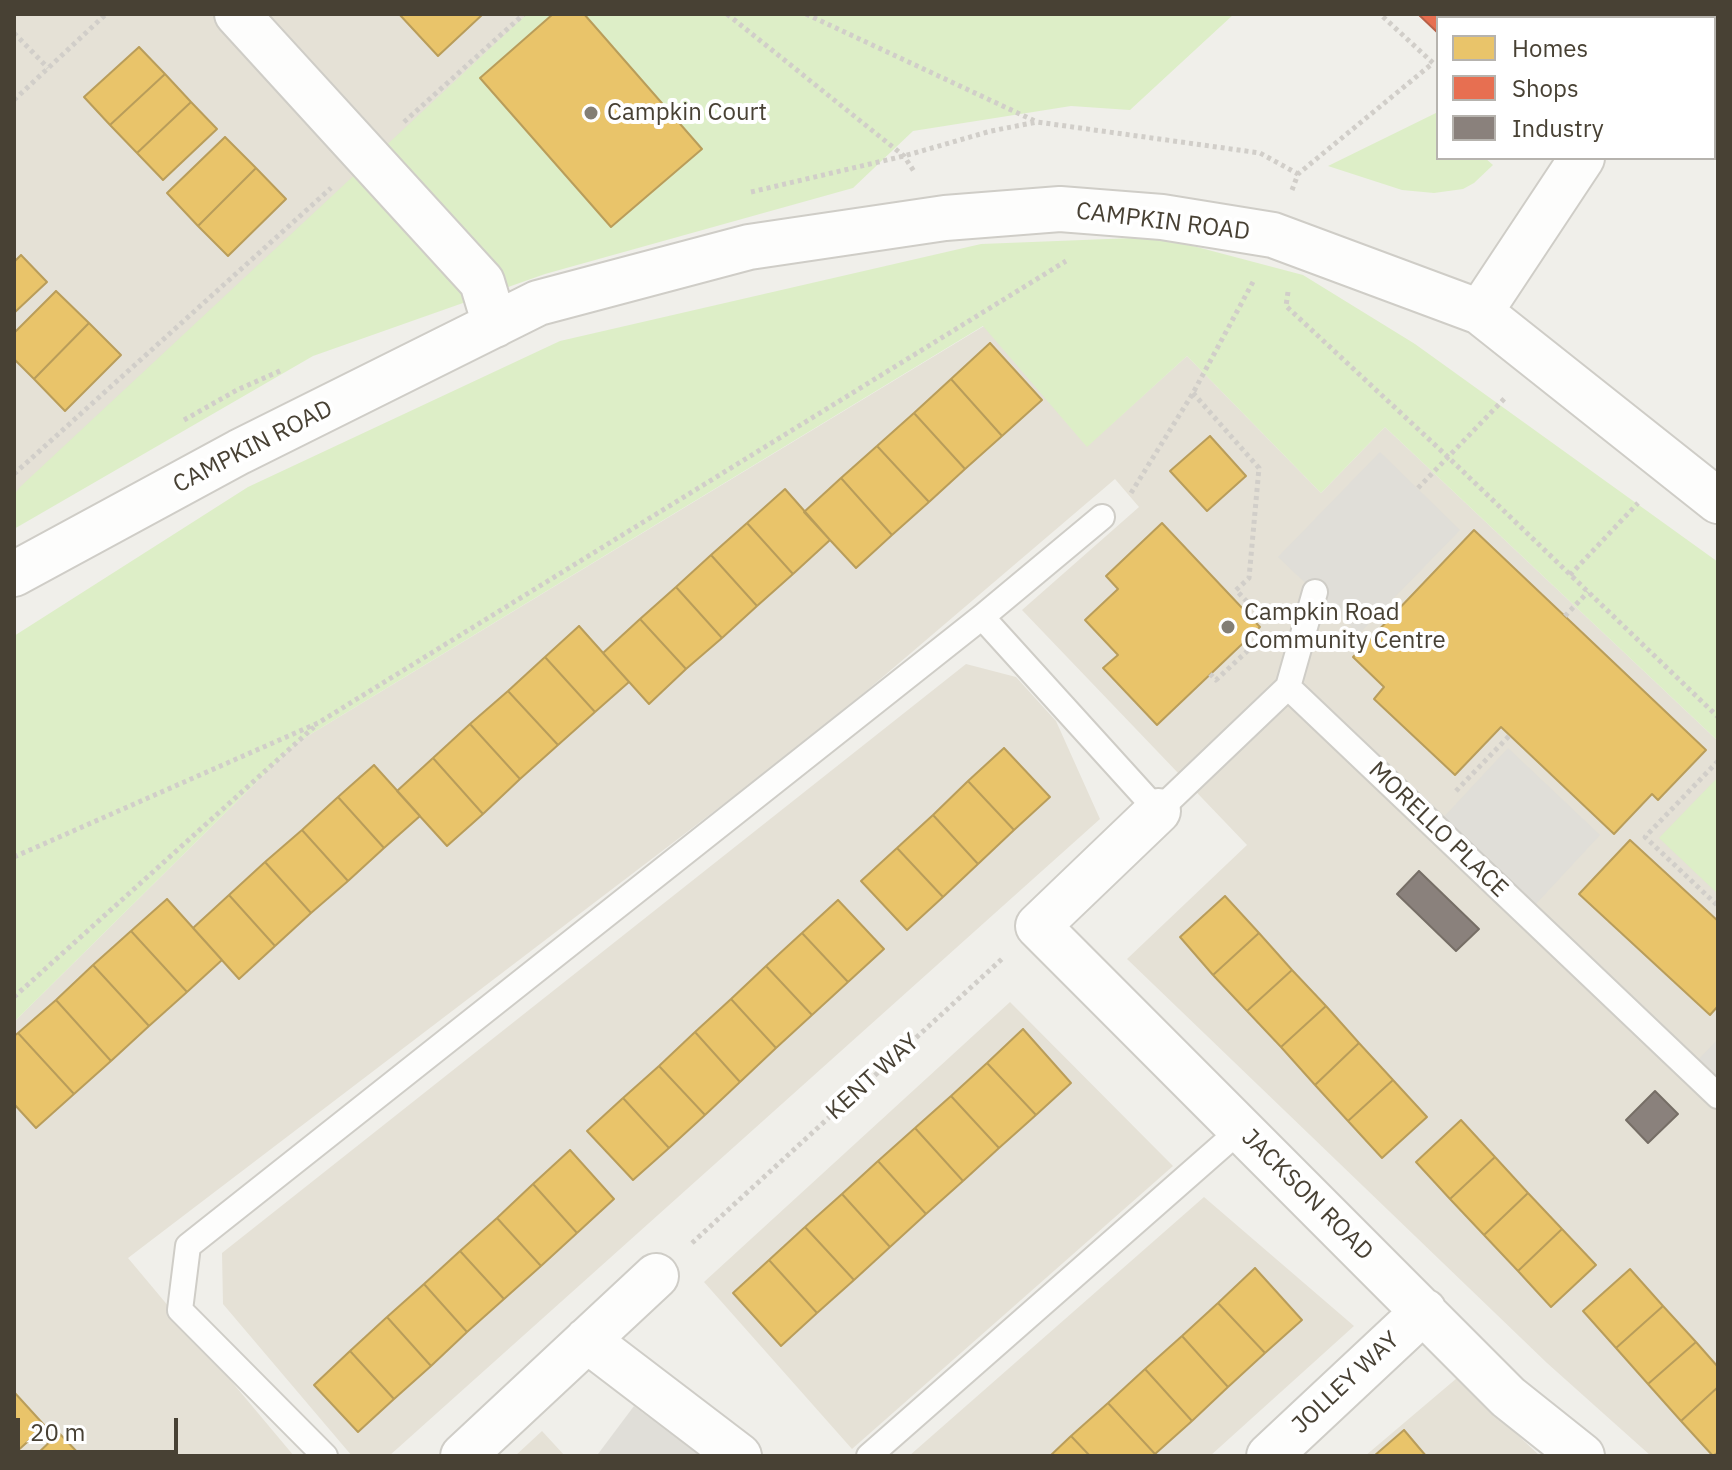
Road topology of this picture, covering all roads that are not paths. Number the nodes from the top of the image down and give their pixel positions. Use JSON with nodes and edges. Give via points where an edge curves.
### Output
{"nodes":[{"id":1,"x":237,"y":14,"type":"edge"},
{"id":2,"x":1581,"y":160,"type":"edge"},
{"id":3,"x":1480,"y":312,"type":"junction"},
{"id":4,"x":495,"y":325,"type":"junction"},
{"id":5,"x":1718,"y":501,"type":"edge"},
{"id":6,"x":1102,"y":517,"type":"road end"},
{"id":7,"x":14,"y":574,"type":"edge"},
{"id":8,"x":1315,"y":592,"type":"dead end"},
{"id":9,"x":982,"y":617,"type":"junction"},
{"id":10,"x":1288,"y":687,"type":"junction"},
{"id":11,"x":1158,"y":811,"type":"junction"},
{"id":12,"x":1718,"y":1096,"type":"edge"},
{"id":13,"x":1240,"y":1130,"type":"junction"},
{"id":14,"x":656,"y":1276,"type":"road end"},
{"id":15,"x":1424,"y":1311,"type":"junction"},
{"id":16,"x":587,"y":1340,"type":"junction"},
{"id":17,"x":325,"y":1456,"type":"edge"},
{"id":18,"x":463,"y":1456,"type":"edge"},
{"id":19,"x":739,"y":1456,"type":"edge"},
{"id":20,"x":869,"y":1456,"type":"edge"},
{"id":21,"x":1269,"y":1456,"type":"edge"},
{"id":22,"x":1582,"y":1456,"type":"edge"}],
"edges":[{"from":1,"to":4,"type":"street","via":[[482,282]]},
{"from":2,"to":3,"type":"street"},
{"from":3,"to":4,"type":"street","name":"CAMPKIN ROAD","via":[[1265,255],[1162,217],[1060,209],[945,218],[749,247],[538,303]]},
{"from":3,"to":5,"type":"street","name":"CAMPKIN ROAD"},
{"from":4,"to":7,"type":"street","name":"CAMPKIN ROAD","via":[[239,452]]},
{"from":6,"to":9,"type":"lane"},
{"from":8,"to":10,"type":"lane"},
{"from":9,"to":11,"type":"lane"},
{"from":9,"to":17,"type":"lane","via":[[188,1246],[180,1310]]},
{"from":10,"to":11,"type":"lane"},
{"from":10,"to":12,"type":"lane","name":"MORELLO PLACE"},
{"from":11,"to":13,"type":"street","name":"JACKSON ROAD","via":[[1038,926]]},
{"from":13,"to":15,"type":"street","name":"JACKSON ROAD"},
{"from":13,"to":20,"type":"lane"},
{"from":14,"to":16,"type":"street"},
{"from":15,"to":21,"type":"street","name":"JOLLEY WAY"},
{"from":15,"to":22,"type":"street","name":"JACKSON ROAD","via":[[1508,1397]]},
{"from":16,"to":18,"type":"street"},
{"from":16,"to":19,"type":"street"}]}
